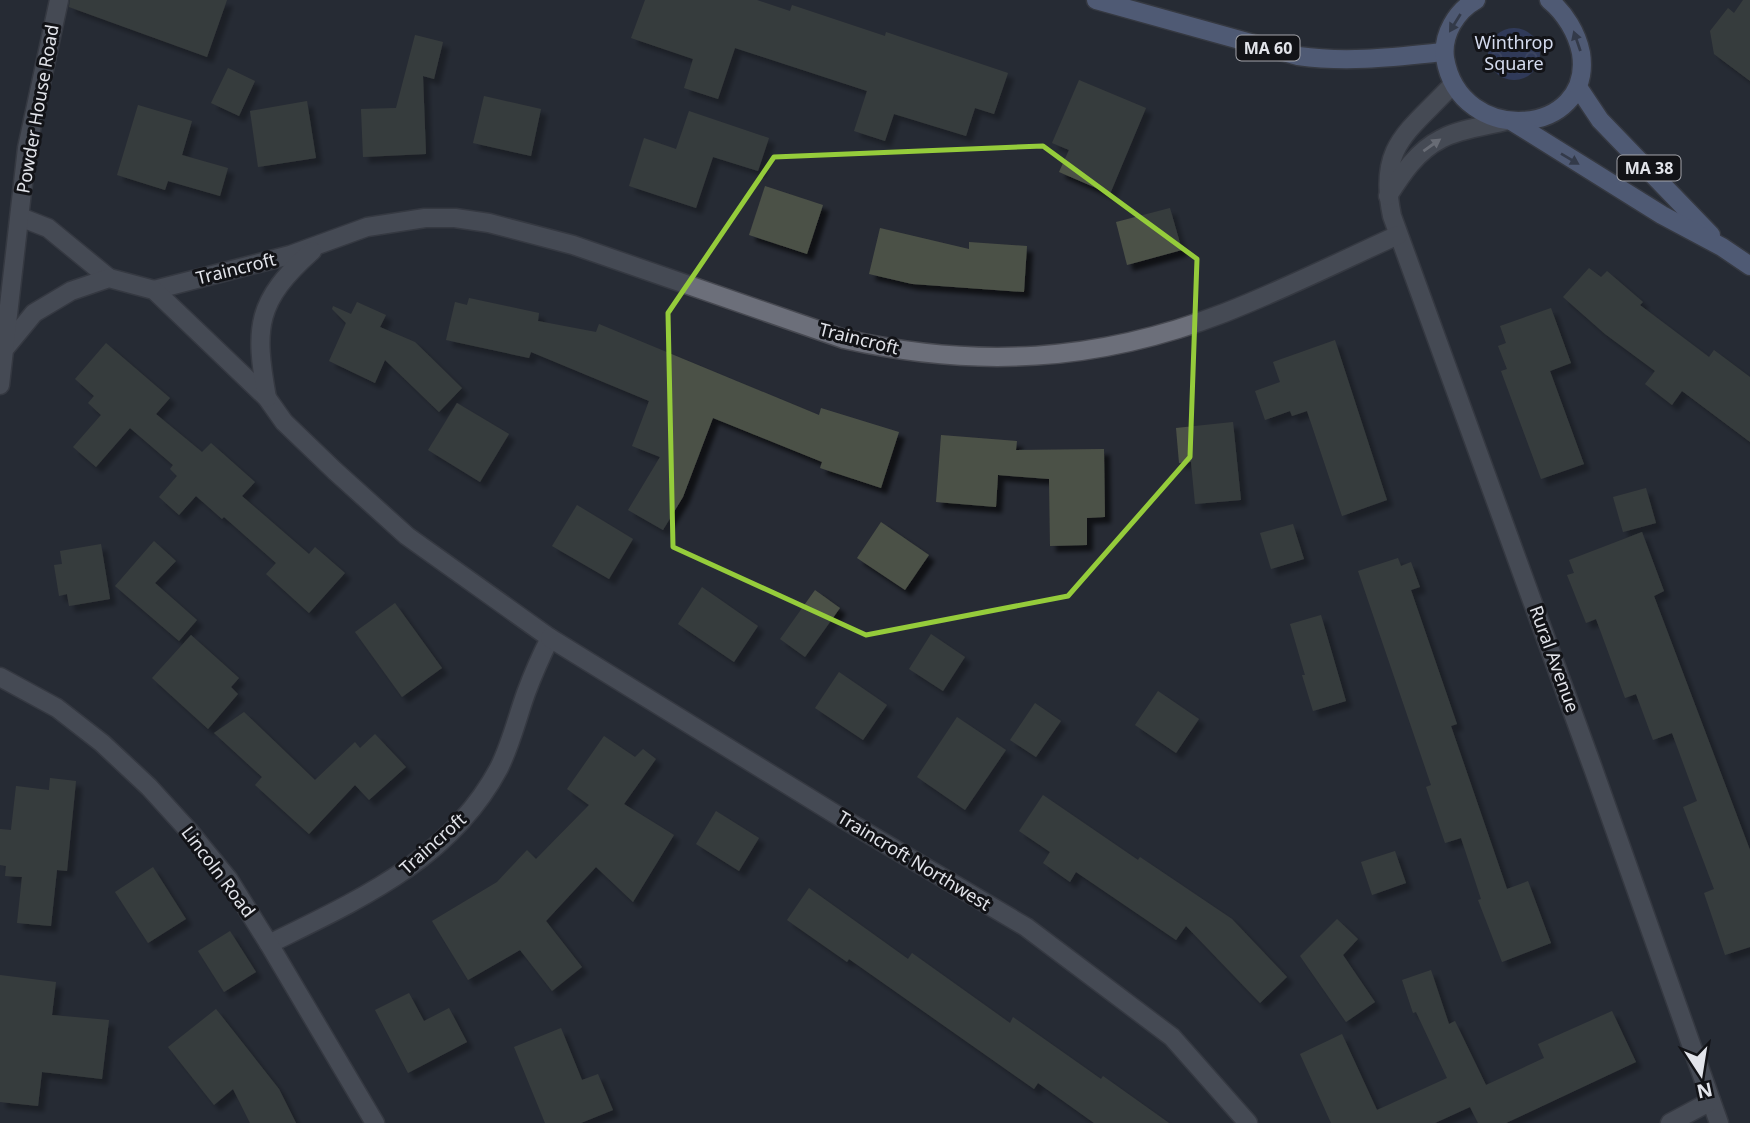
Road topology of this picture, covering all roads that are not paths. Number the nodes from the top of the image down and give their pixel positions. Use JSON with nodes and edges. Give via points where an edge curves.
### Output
{"nodes":[{"id":1,"x":59,"y":0,"type":"edge"},
{"id":2,"x":1096,"y":0,"type":"edge"},
{"id":3,"x":1476,"y":0,"type":"edge"},
{"id":4,"x":1552,"y":1,"type":"edge"},
{"id":5,"x":1444,"y":52,"type":"junction"},
{"id":6,"x":1453,"y":84,"type":"junction"},
{"id":7,"x":1578,"y":87,"type":"junction"},
{"id":8,"x":1509,"y":122,"type":"junction"},
{"id":9,"x":1388,"y":196,"type":"junction"},
{"id":10,"x":20,"y":217,"type":"junction"},
{"id":11,"x":1398,"y":235,"type":"junction"},
{"id":12,"x":318,"y":247,"type":"junction"},
{"id":13,"x":1722,"y":247,"type":"junction"},
{"id":14,"x":1750,"y":266,"type":"edge"},
{"id":15,"x":109,"y":278,"type":"junction"},
{"id":16,"x":154,"y":290,"type":"junction"},
{"id":17,"x":6,"y":347,"type":"junction"},
{"id":18,"x":0,"y":385,"type":"edge"},
{"id":19,"x":267,"y":398,"type":"junction"},
{"id":20,"x":550,"y":638,"type":"junction"},
{"id":21,"x":0,"y":677,"type":"edge"},
{"id":22,"x":270,"y":944,"type":"junction"},
{"id":23,"x":1711,"y":1101,"type":"junction"},
{"id":24,"x":376,"y":1123,"type":"edge"},
{"id":25,"x":1248,"y":1123,"type":"edge"},
{"id":26,"x":1670,"y":1123,"type":"edge"},
{"id":27,"x":1719,"y":1123,"type":"edge"}],
"edges":[{"from":1,"to":10,"type":"street","name":"Powder House Road","via":[[27,148]]},
{"from":2,"to":5,"type":"main road","number":"MA 60","via":[[1298,56],[1356,61]]},
{"from":3,"to":5,"type":"main road","one_way":true,"via":[[1456,18]]},
{"from":7,"to":4,"type":"main road","one_way":true,"via":[[1583,68],[1577,37]]},
{"from":5,"to":6,"type":"main road"},
{"from":6,"to":8,"type":"main road","via":[[1479,112]]},
{"from":6,"to":9,"type":"street","name":"Rural Avenue","via":[[1397,146],[1391,158]]},
{"from":7,"to":8,"type":"main road","via":[[1554,111],[1538,119]]},
{"from":7,"to":13,"type":"main road","number":"MA 38","via":[[1601,120]]},
{"from":9,"to":8,"type":"street","one_way":true,"via":[[1405,170],[1442,138]]},
{"from":8,"to":13,"type":"main road","one_way":true},
{"from":9,"to":11,"type":"street","name":"Rural Avenue"},
{"from":10,"to":15,"type":"street","name":"Traincroft","via":[[48,228]]},
{"from":10,"to":17,"type":"street","name":"Powder House Road"},
{"from":11,"to":12,"type":"street","name":"Traincroft","via":[[1224,313],[1171,331],[1089,351],[1003,359],[921,353],[845,339],[573,244],[489,223],[455,218],[396,222],[367,227]]},
{"from":11,"to":23,"type":"street","name":"Rural Avenue"},
{"from":12,"to":16,"type":"street","name":"Traincroft"},
{"from":12,"to":19,"type":"street","name":"Traincroft","via":[[278,285],[263,320],[260,359]]},
{"from":13,"to":14,"type":"main road","number":"MA 38"},
{"from":15,"to":16,"type":"street","name":"Traincroft"},
{"from":15,"to":17,"type":"street","via":[[53,300],[34,313]]},
{"from":16,"to":19,"type":"street","name":"Traincroft"},
{"from":17,"to":18,"type":"street","name":"Powder House Road"},
{"from":19,"to":20,"type":"street","name":"Traincroft","via":[[284,422],[407,536]]},
{"from":20,"to":22,"type":"street","name":"Traincroft","via":[[509,746],[464,818],[425,855],[374,892]]},
{"from":20,"to":25,"type":"street","name":"Traincroft Northwest","via":[[1026,927],[1172,1037]]},
{"from":21,"to":22,"type":"street","name":"Lincoln Road","via":[[57,708],[149,787],[229,880]]},
{"from":22,"to":24,"type":"street","name":"Lincoln Road"},
{"from":23,"to":26,"type":"street"},
{"from":23,"to":27,"type":"street","name":"Rural Avenue"}]}
